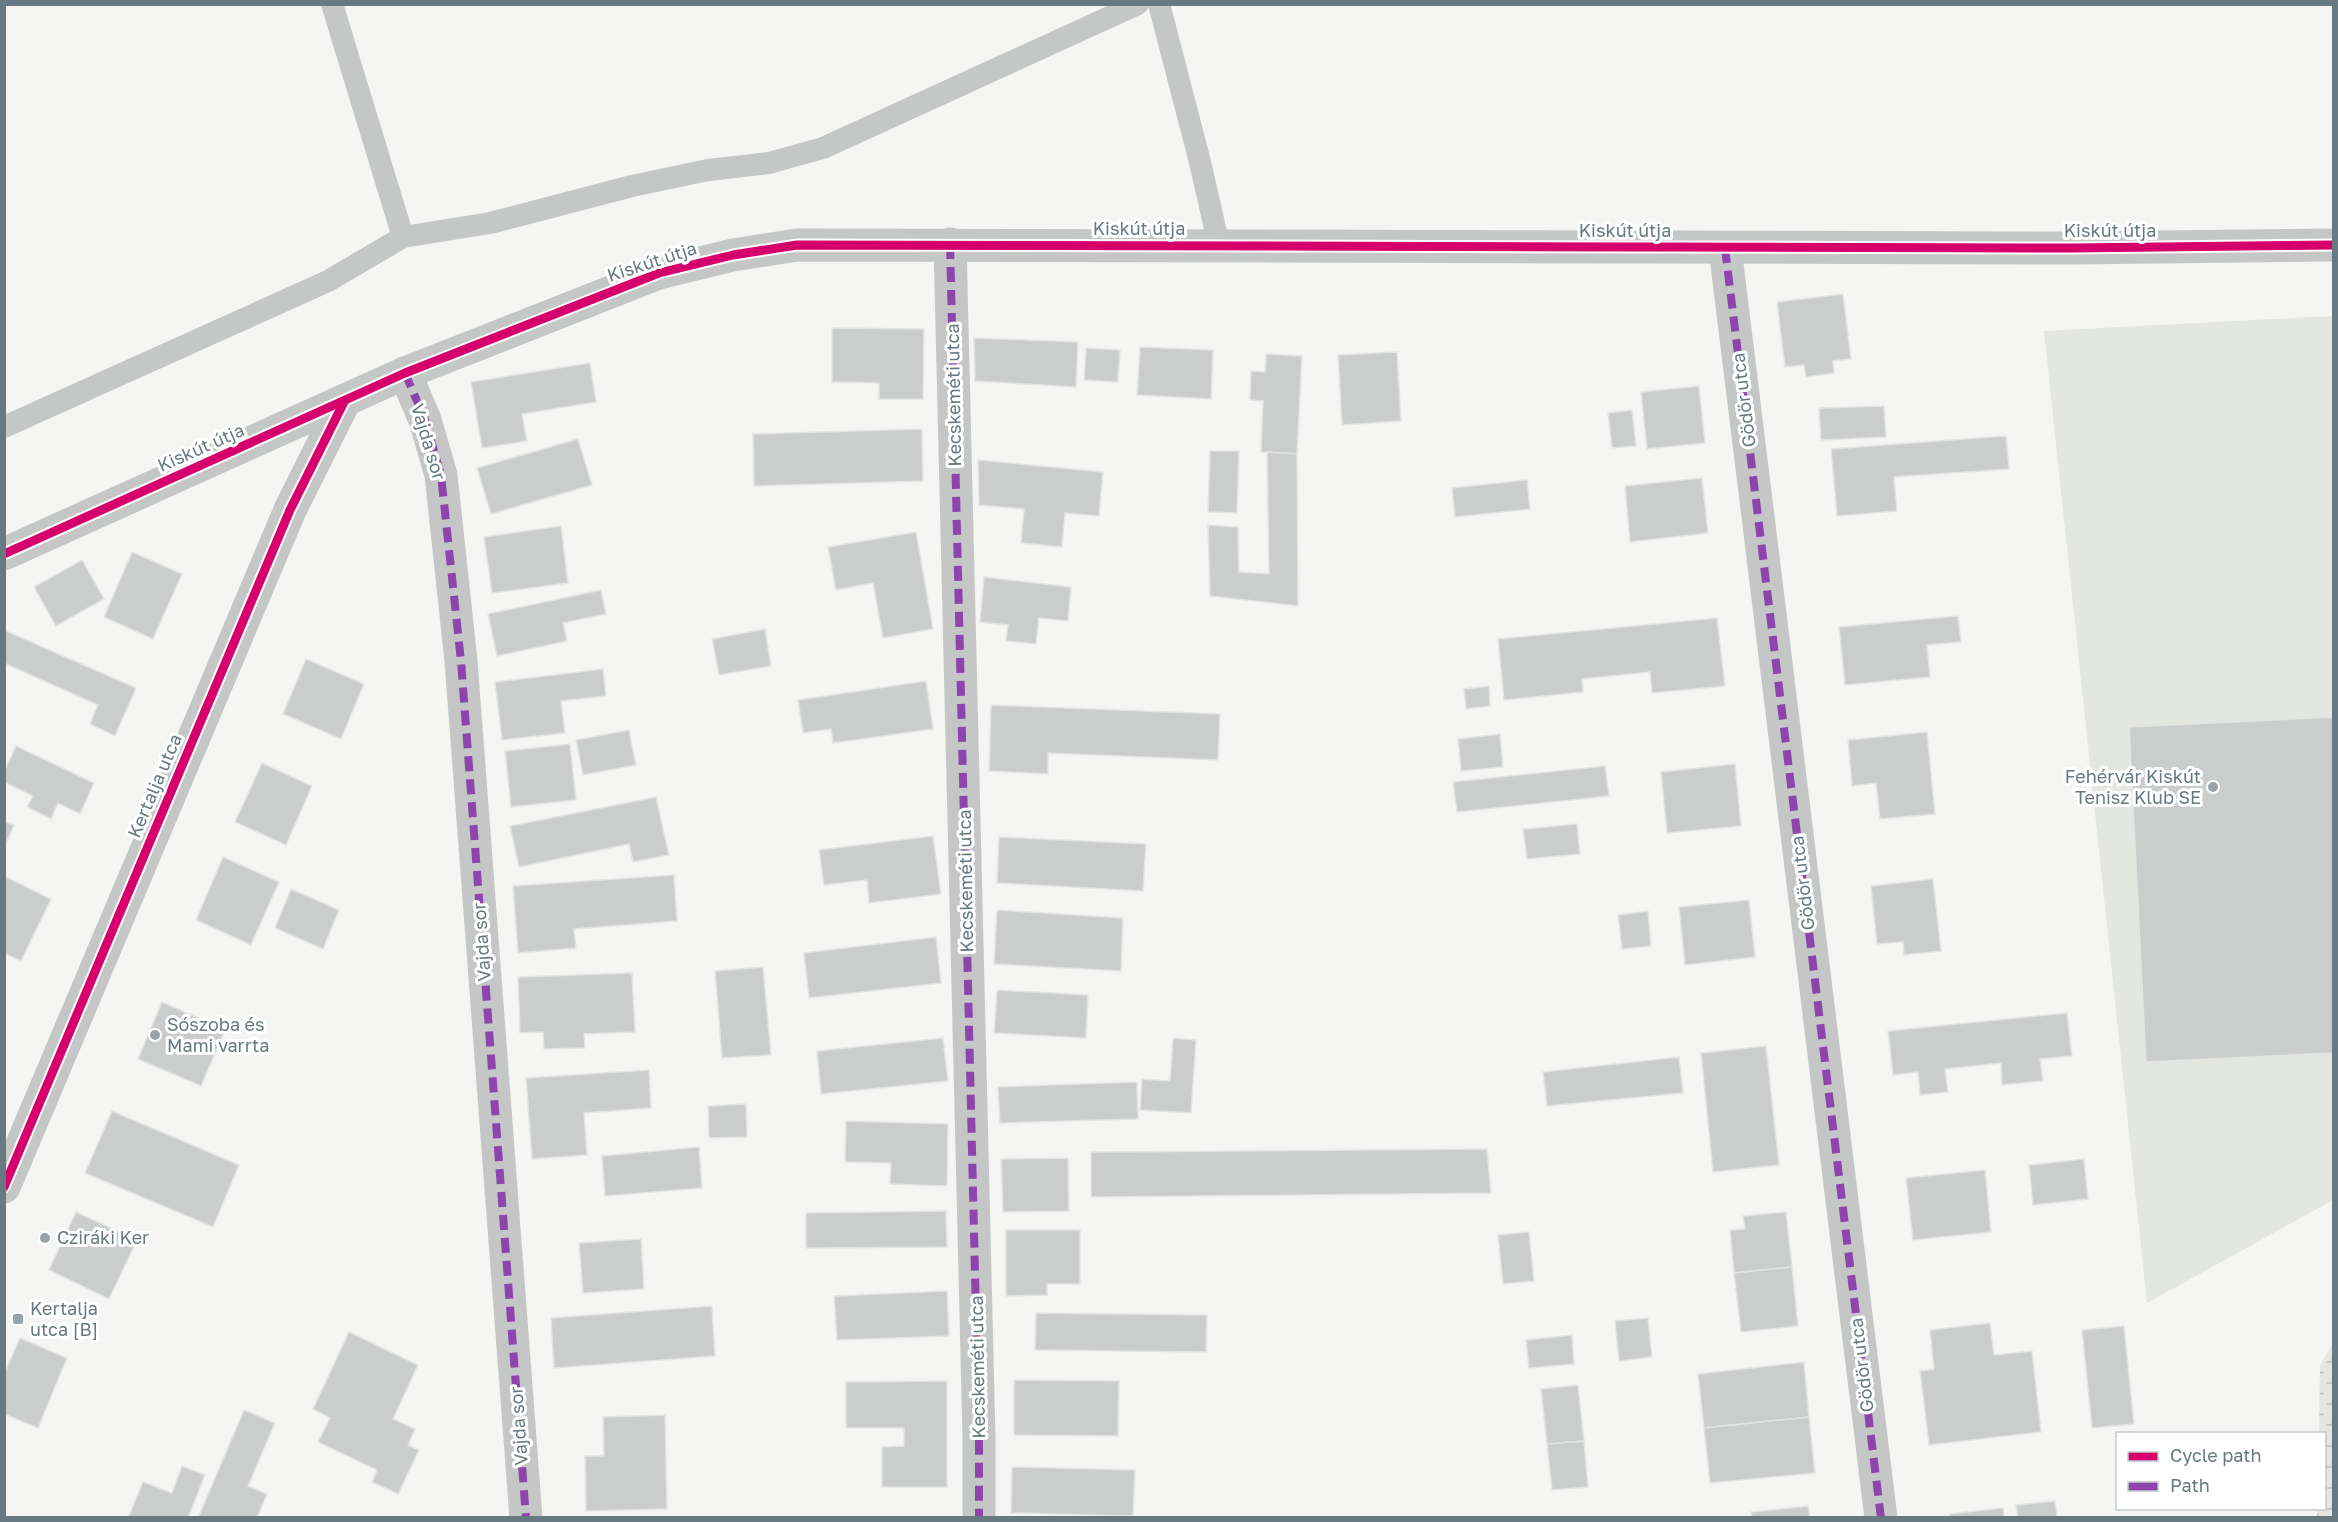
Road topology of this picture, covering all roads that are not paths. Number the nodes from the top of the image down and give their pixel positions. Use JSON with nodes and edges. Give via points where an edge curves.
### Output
{"nodes":[{"id":1,"x":332,"y":4,"type":"edge"},
{"id":2,"x":1138,"y":4,"type":"edge"},
{"id":3,"x":1159,"y":4,"type":"edge"},
{"id":4,"x":403,"y":237,"type":"junction"},
{"id":5,"x":950,"y":244,"type":"junction"},
{"id":6,"x":2334,"y":245,"type":"edge"},
{"id":7,"x":1219,"y":246,"type":"junction"},
{"id":8,"x":1725,"y":248,"type":"junction"},
{"id":9,"x":405,"y":373,"type":"junction"},
{"id":10,"x":344,"y":402,"type":"junction"},
{"id":11,"x":4,"y":427,"type":"edge"},
{"id":12,"x":4,"y":554,"type":"edge"},
{"id":13,"x":4,"y":1187,"type":"edge"},
{"id":14,"x":526,"y":1518,"type":"edge"},
{"id":15,"x":979,"y":1518,"type":"edge"},
{"id":16,"x":1881,"y":1518,"type":"edge"}],
"edges":[{"from":1,"to":4,"type":"lane"},
{"from":2,"to":4,"type":"lane","via":[[823,148],[769,163],[708,170],[632,186],[490,223]]},
{"from":3,"to":7,"type":"lane"},
{"from":4,"to":11,"type":"lane","via":[[328,281]]},
{"from":5,"to":7,"type":"street","name":"Kiskút útja"},
{"from":5,"to":9,"type":"street","name":"Kiskút útja","via":[[797,245],[733,255],[659,273]]},
{"from":5,"to":15,"type":"street","name":"Kecskeméti utca"},
{"from":6,"to":8,"type":"street","name":"Kiskút útja"},
{"from":7,"to":8,"type":"street","name":"Kiskút útja"},
{"from":8,"to":16,"type":"street","name":"Gödör utca"},
{"from":9,"to":10,"type":"street","name":"Kiskút útja"},
{"from":9,"to":14,"type":"street","name":"Vajda sor","via":[[425,420],[441,475],[460,650]]},
{"from":10,"to":12,"type":"street","name":"Kiskút útja"},
{"from":10,"to":13,"type":"street","name":"Kertalja utca","via":[[290,510]]}]}
